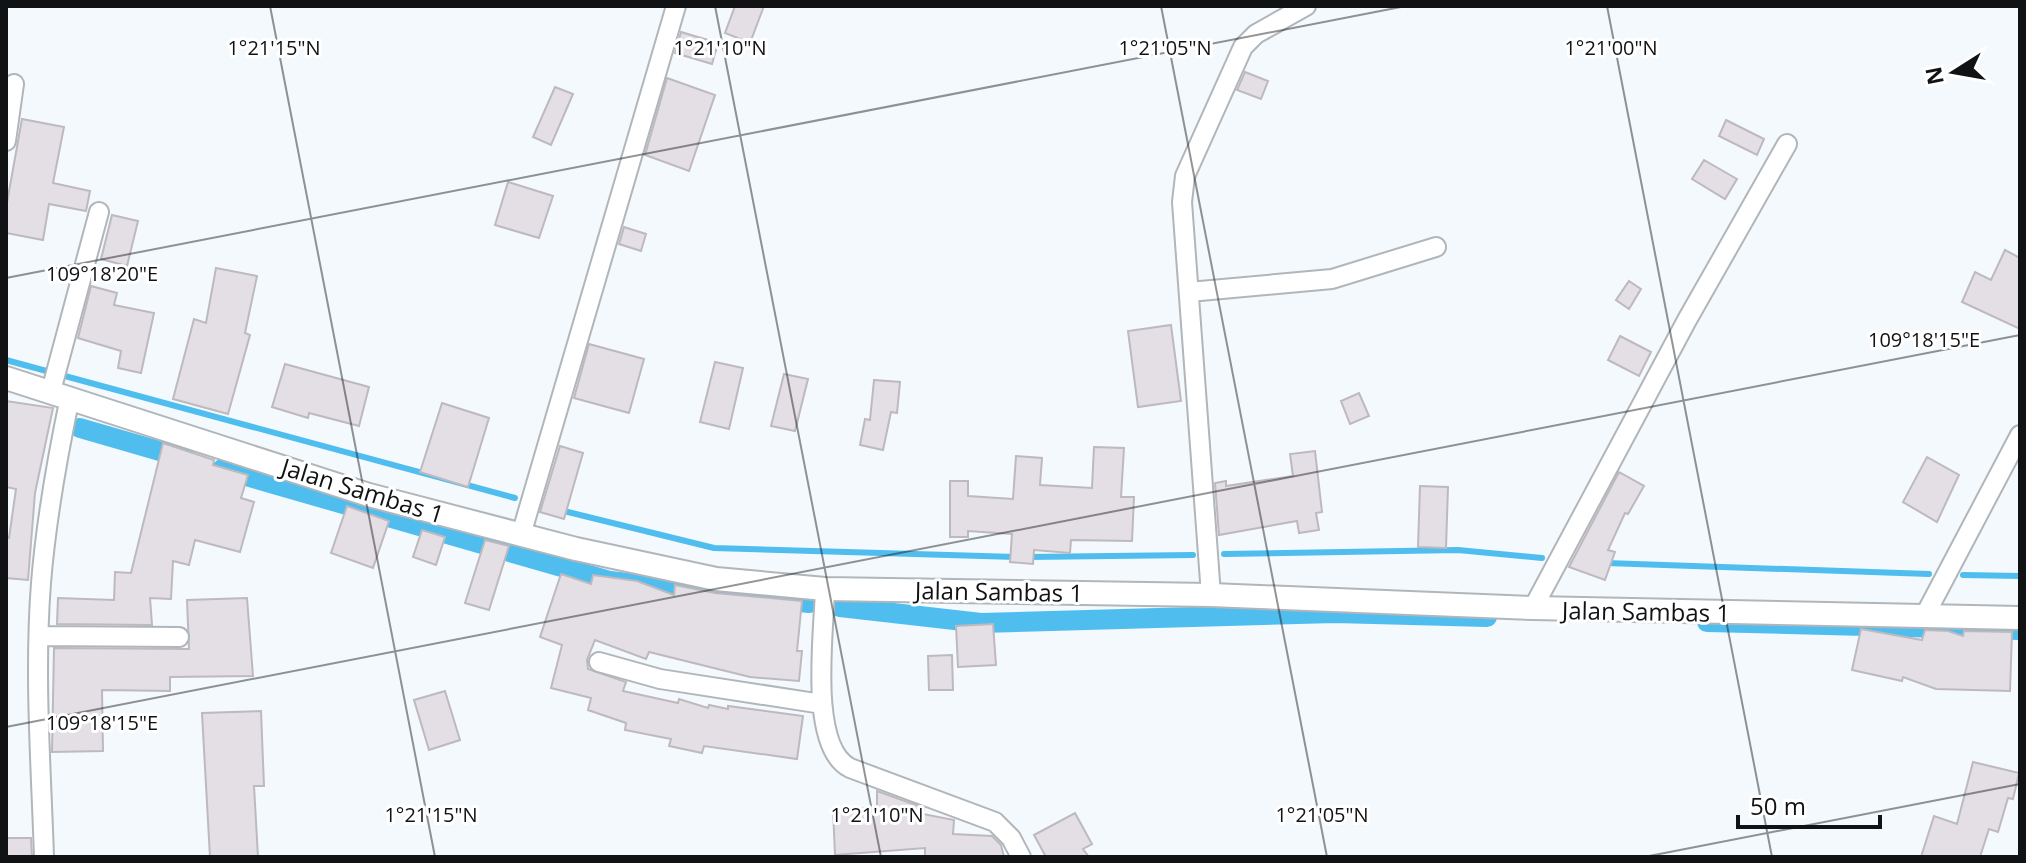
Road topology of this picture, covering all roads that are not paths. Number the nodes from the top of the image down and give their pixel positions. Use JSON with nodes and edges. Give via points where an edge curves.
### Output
{"nodes":[{"id":1,"x":676,"y":6,"type":"edge"},
{"id":2,"x":1306,"y":6,"type":"edge"},
{"id":3,"x":14,"y":84,"type":"dead end"},
{"id":4,"x":6,"y":141,"type":"edge"},
{"id":5,"x":1787,"y":144,"type":"dead end"},
{"id":6,"x":99,"y":212,"type":"dead end"},
{"id":7,"x":1436,"y":247,"type":"dead end"},
{"id":8,"x":1189,"y":292,"type":"junction"},
{"id":9,"x":6,"y":378,"type":"edge"},
{"id":10,"x":57,"y":393,"type":"junction"},
{"id":11,"x":2020,"y":435,"type":"edge"},
{"id":12,"x":521,"y":535,"type":"junction"},
{"id":13,"x":825,"y":589,"type":"junction"},
{"id":14,"x":1211,"y":595,"type":"junction"},
{"id":15,"x":1533,"y":608,"type":"junction"},
{"id":16,"x":1924,"y":617,"type":"junction"},
{"id":17,"x":2020,"y":618,"type":"edge"},
{"id":18,"x":39,"y":636,"type":"junction"},
{"id":19,"x":179,"y":637,"type":"dead end"},
{"id":20,"x":599,"y":662,"type":"dead end"},
{"id":21,"x":822,"y":704,"type":"junction"},
{"id":22,"x":44,"y":857,"type":"edge"},
{"id":23,"x":1021,"y":857,"type":"edge"}],
"edges":[{"from":1,"to":12,"type":"street"},
{"from":2,"to":8,"type":"street","via":[[1243,47],[1185,176]]},
{"from":3,"to":4,"type":"street"},
{"from":5,"to":15,"type":"street"},
{"from":6,"to":10,"type":"street","via":[[66,334]]},
{"from":7,"to":8,"type":"street","via":[[1332,279]]},
{"from":8,"to":14,"type":"street"},
{"from":9,"to":10,"type":"street","name":"Jalan Sambas 1"},
{"from":10,"to":12,"type":"street","name":"Jalan Sambas 1","via":[[369,495]]},
{"from":10,"to":18,"type":"street"},
{"from":11,"to":16,"type":"street"},
{"from":12,"to":13,"type":"street","name":"Jalan Sambas 1","via":[[716,579]]},
{"from":13,"to":14,"type":"street","name":"Jalan Sambas 1"},
{"from":13,"to":21,"type":"street"},
{"from":14,"to":15,"type":"street","name":"Jalan Sambas 1"},
{"from":15,"to":16,"type":"street","name":"Jalan Sambas 1"},
{"from":16,"to":17,"type":"street","name":"Jalan Sambas 1"},
{"from":18,"to":19,"type":"street"},
{"from":18,"to":22,"type":"street"},
{"from":20,"to":21,"type":"street","via":[[660,679]]},
{"from":21,"to":23,"type":"street","via":[[830,745],[841,764],[995,822]]}]}
